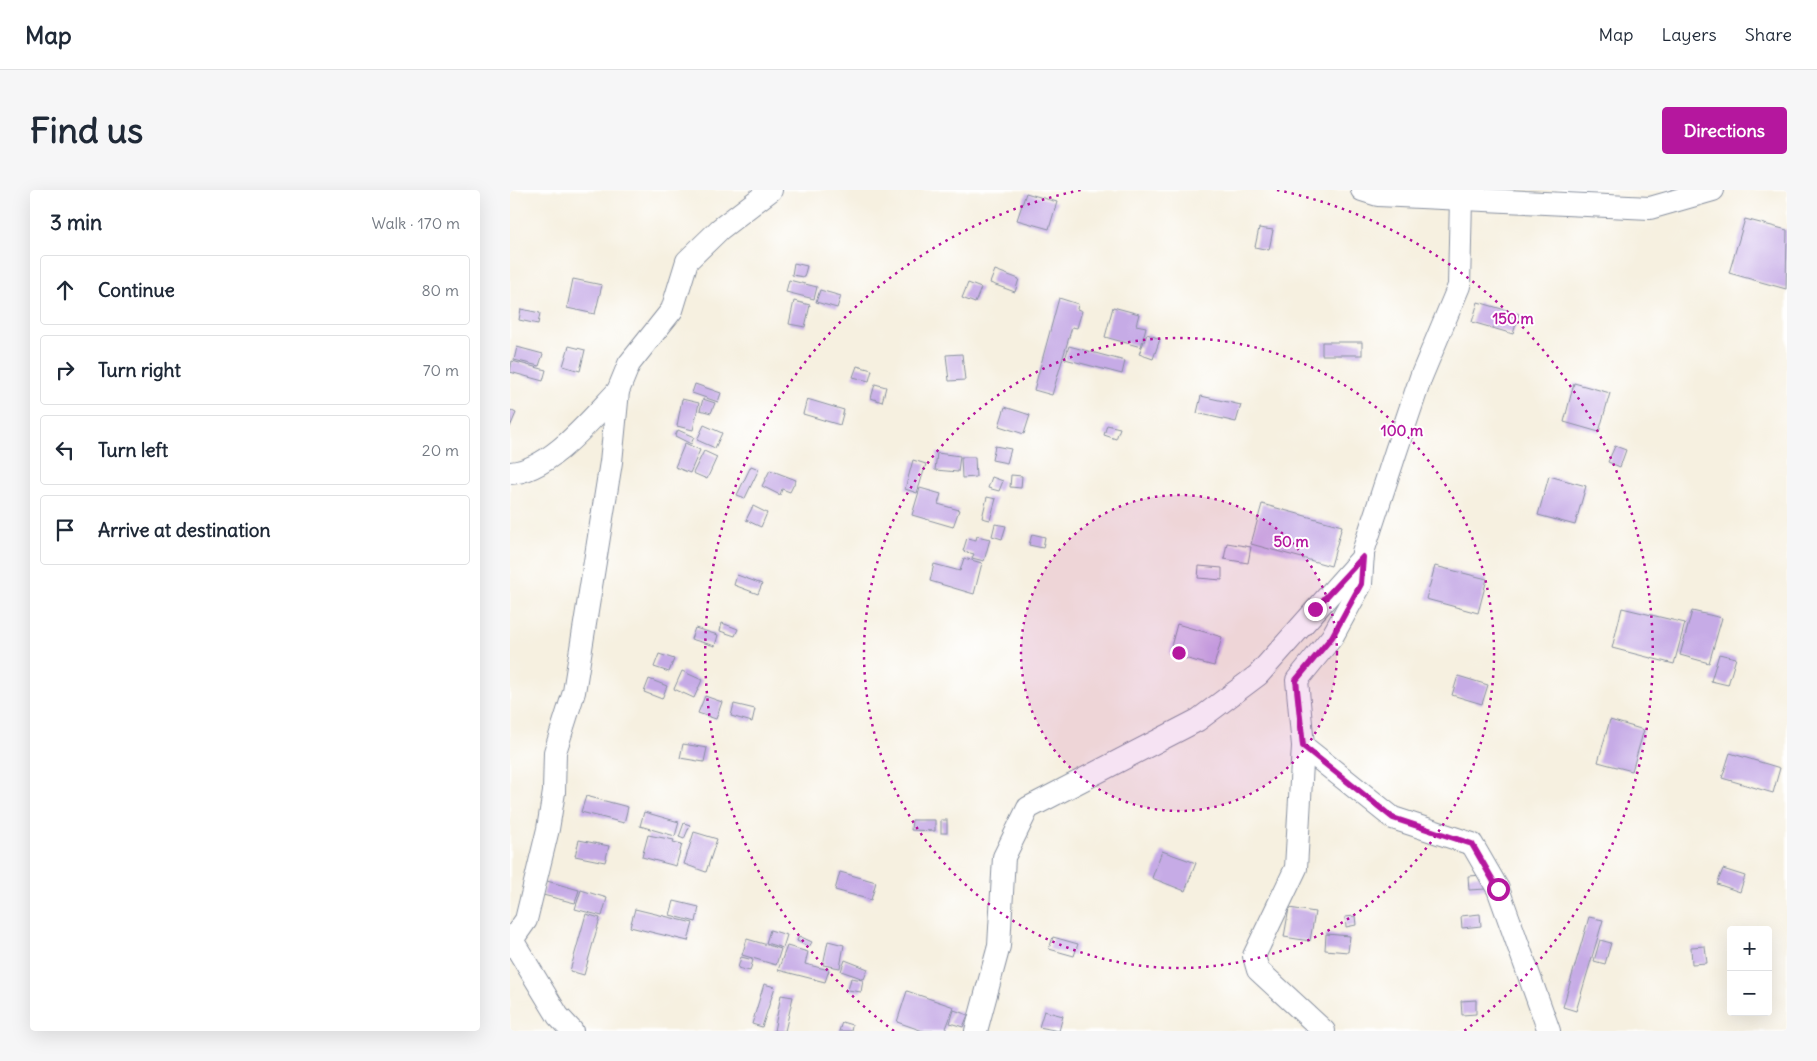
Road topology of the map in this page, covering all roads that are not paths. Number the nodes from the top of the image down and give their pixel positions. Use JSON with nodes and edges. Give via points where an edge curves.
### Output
{"nodes":[{"id":1,"x":771,"y":190,"type":"edge"},
{"id":2,"x":1362,"y":190,"type":"edge"},
{"id":3,"x":1713,"y":190,"type":"edge"},
{"id":4,"x":1463,"y":194,"type":"edge"},
{"id":5,"x":618,"y":392,"type":"junction"},
{"id":6,"x":510,"y":472,"type":"edge"},
{"id":7,"x":1363,"y":557,"type":"junction"},
{"id":8,"x":1303,"y":746,"type":"junction"},
{"id":9,"x":572,"y":1031,"type":"edge"},
{"id":10,"x":976,"y":1031,"type":"edge"},
{"id":11,"x":1324,"y":1031,"type":"edge"},
{"id":12,"x":1549,"y":1031,"type":"edge"}],
"edges":[{"from":1,"to":5,"type":"street","via":[[720,229],[687,261],[672,310],[629,364]]},
{"from":2,"to":4,"type":"street","via":[[1378,195]]},
{"from":3,"to":4,"type":"street","via":[[1650,208]]},
{"from":4,"to":7,"type":"street","via":[[1459,286],[1421,377]]},
{"from":5,"to":6,"type":"street","via":[[565,446],[522,472]]},
{"from":5,"to":9,"type":"street","via":[[611,462],[574,692],[555,752],[554,792],[548,829],[526,920],[512,940],[558,1016]]},
{"from":7,"to":8,"type":"street","via":[[1361,584],[1332,637],[1296,680]]},
{"from":7,"to":10,"type":"street","via":[[1258,675],[1198,720],[1028,808],[1004,857],[999,946]]},
{"from":8,"to":11,"type":"street","via":[[1296,868],[1254,956],[1258,970]]},
{"from":8,"to":12,"type":"street","via":[[1393,818],[1472,844],[1498,889]]}]}
